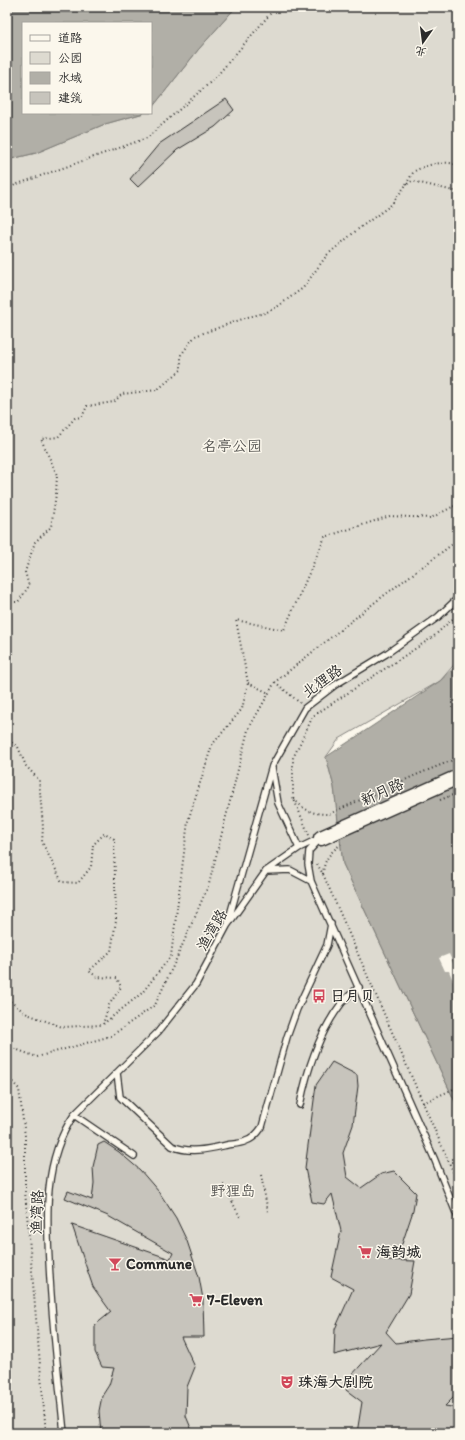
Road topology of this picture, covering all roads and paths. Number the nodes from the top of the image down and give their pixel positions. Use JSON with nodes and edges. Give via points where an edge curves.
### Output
{"nodes":[{"id":1,"x":276,"y":7,"type":"edge"},
{"id":2,"x":458,"y":166,"type":"edge"},
{"id":3,"x":406,"y":185,"type":"junction"},
{"id":4,"x":7,"y":190,"type":"edge"},
{"id":5,"x":458,"y":192,"type":"edge"},
{"id":6,"x":458,"y":504,"type":"edge"},
{"id":7,"x":454,"y":506,"type":"junction"},
{"id":8,"x":458,"y":511,"type":"edge"},
{"id":9,"x":458,"y":540,"type":"edge"},
{"id":10,"x":458,"y":598,"type":"edge"},
{"id":11,"x":7,"y":602,"type":"edge"},
{"id":12,"x":458,"y":614,"type":"edge"},
{"id":13,"x":275,"y":682,"type":"junction"},
{"id":14,"x":248,"y":683,"type":"junction"},
{"id":15,"x":269,"y":693,"type":"junction"},
{"id":16,"x":305,"y":708,"type":"junction"},
{"id":17,"x":313,"y":716,"type":"junction"},
{"id":18,"x":7,"y":736,"type":"edge"},
{"id":19,"x":458,"y":758,"type":"edge"},
{"id":20,"x":272,"y":766,"type":"junction"},
{"id":21,"x":458,"y":777,"type":"edge"},
{"id":22,"x":458,"y":793,"type":"edge"},
{"id":23,"x":292,"y":798,"type":"junction"},
{"id":24,"x":434,"y":802,"type":"dead end"},
{"id":25,"x":316,"y":840,"type":"junction"},
{"id":26,"x":343,"y":842,"type":"dead end"},
{"id":27,"x":299,"y":848,"type":"junction"},
{"id":28,"x":309,"y":851,"type":"junction"},
{"id":29,"x":266,"y":871,"type":"junction"},
{"id":30,"x":323,"y":874,"type":"junction"},
{"id":31,"x":311,"y":881,"type":"junction"},
{"id":32,"x":331,"y":923,"type":"junction"},
{"id":33,"x":226,"y":926,"type":"junction"},
{"id":34,"x":359,"y":987,"type":"junction"},
{"id":35,"x":7,"y":999,"type":"edge"},
{"id":36,"x":102,"y":1025,"type":"junction"},
{"id":37,"x":7,"y":1046,"type":"edge"},
{"id":38,"x":116,"y":1073,"type":"junction"},
{"id":39,"x":7,"y":1076,"type":"edge"},
{"id":40,"x":458,"y":1086,"type":"edge"},
{"id":41,"x":423,"y":1103,"type":"junction"},
{"id":42,"x":300,"y":1105,"type":"dead end"},
{"id":43,"x":74,"y":1115,"type":"junction"},
{"id":44,"x":134,"y":1156,"type":"dead end"},
{"id":45,"x":261,"y":1175,"type":"dead end"},
{"id":46,"x":458,"y":1182,"type":"edge"},
{"id":47,"x":224,"y":1184,"type":"dead end"},
{"id":48,"x":268,"y":1212,"type":"dead end"},
{"id":49,"x":458,"y":1218,"type":"edge"},
{"id":50,"x":241,"y":1220,"type":"dead end"},
{"id":51,"x":46,"y":1433,"type":"edge"},
{"id":52,"x":64,"y":1433,"type":"edge"}],
"edges":[{"from":1,"to":4,"type":"path","via":[[214,79],[147,138]]},
{"from":2,"to":3,"type":"path","via":[[438,162],[415,171]]},
{"from":3,"to":5,"type":"path","via":[[412,182]]},
{"from":3,"to":11,"type":"path","via":[[391,205],[327,255],[303,288],[277,307],[195,336],[181,355],[181,370],[157,390],[122,394],[114,402],[87,406],[82,417],[76,418],[58,437],[41,439],[58,475],[51,527],[34,542],[25,572],[29,586],[18,602]]},
{"from":6,"to":7,"type":"path"},
{"from":7,"to":8,"type":"path"},
{"from":7,"to":14,"type":"path","via":[[431,518],[390,516],[325,536],[284,630],[236,620]]},
{"from":9,"to":13,"type":"path"},
{"from":10,"to":16,"type":"lane","name":"北狸路","via":[[432,621],[386,654],[335,685]]},
{"from":12,"to":17,"type":"path","via":[[433,637]]},
{"from":13,"to":15,"type":"path"},
{"from":13,"to":16,"type":"path"},
{"from":14,"to":15,"type":"path"},
{"from":14,"to":36,"type":"path","via":[[242,709],[212,745],[188,821],[171,956],[142,993]]},
{"from":15,"to":37,"type":"path","via":[[248,730],[209,884],[155,1005],[111,1036],[37,1057]]},
{"from":16,"to":17,"type":"path"},
{"from":16,"to":20,"type":"lane","name":"北狸路"},
{"from":17,"to":23,"type":"path","via":[[293,758]]},
{"from":18,"to":36,"type":"path","via":[[18,747],[26,766],[39,780],[42,842],[62,882],[78,883],[91,867],[93,845],[105,833],[114,839],[116,921],[110,951],[90,971],[97,977],[117,978],[121,987],[109,1005]]},
{"from":19,"to":23,"type":"path","via":[[329,814],[309,812]]},
{"from":20,"to":27,"type":"lane","via":[[278,803]]},
{"from":20,"to":33,"type":"lane","name":"北狸路"},
{"from":21,"to":25,"type":"street","name":"新月路"},
{"from":22,"to":24,"type":"path"},
{"from":23,"to":25,"type":"path"},
{"from":25,"to":27,"type":"lane","name":"渔湾路"},
{"from":25,"to":28,"type":"lane"},
{"from":26,"to":30,"type":"path","via":[[329,854]]},
{"from":27,"to":29,"type":"lane","name":"渔湾路"},
{"from":28,"to":30,"type":"path"},
{"from":28,"to":31,"type":"lane"},
{"from":29,"to":31,"type":"lane","via":[[290,870]]},
{"from":29,"to":33,"type":"lane","name":"渔湾路"},
{"from":30,"to":41,"type":"path"},
{"from":31,"to":32,"type":"lane"},
{"from":32,"to":34,"type":"lane"},
{"from":32,"to":38,"type":"lane","via":[[327,945],[286,1037],[262,1127],[257,1134],[246,1141],[194,1151],[180,1150],[172,1146],[120,1097]]},
{"from":33,"to":38,"type":"lane","name":"渔湾路","via":[[196,984],[158,1032]]},
{"from":34,"to":42,"type":"lane","via":[[342,1003],[329,1022],[309,1067]]},
{"from":34,"to":49,"type":"lane"},
{"from":35,"to":36,"type":"path","via":[[27,1014],[62,1027]]},
{"from":38,"to":43,"type":"lane","name":"渔湾路"},
{"from":39,"to":51,"type":"path","via":[[19,1089],[25,1136],[25,1192]]},
{"from":40,"to":41,"type":"path"},
{"from":41,"to":46,"type":"path"},
{"from":43,"to":44,"type":"lane"},
{"from":43,"to":52,"type":"lane","name":"渔湾路","via":[[67,1125],[56,1154],[48,1193],[47,1214],[52,1310]]},
{"from":45,"to":48,"type":"path"},
{"from":47,"to":50,"type":"path"}]}
